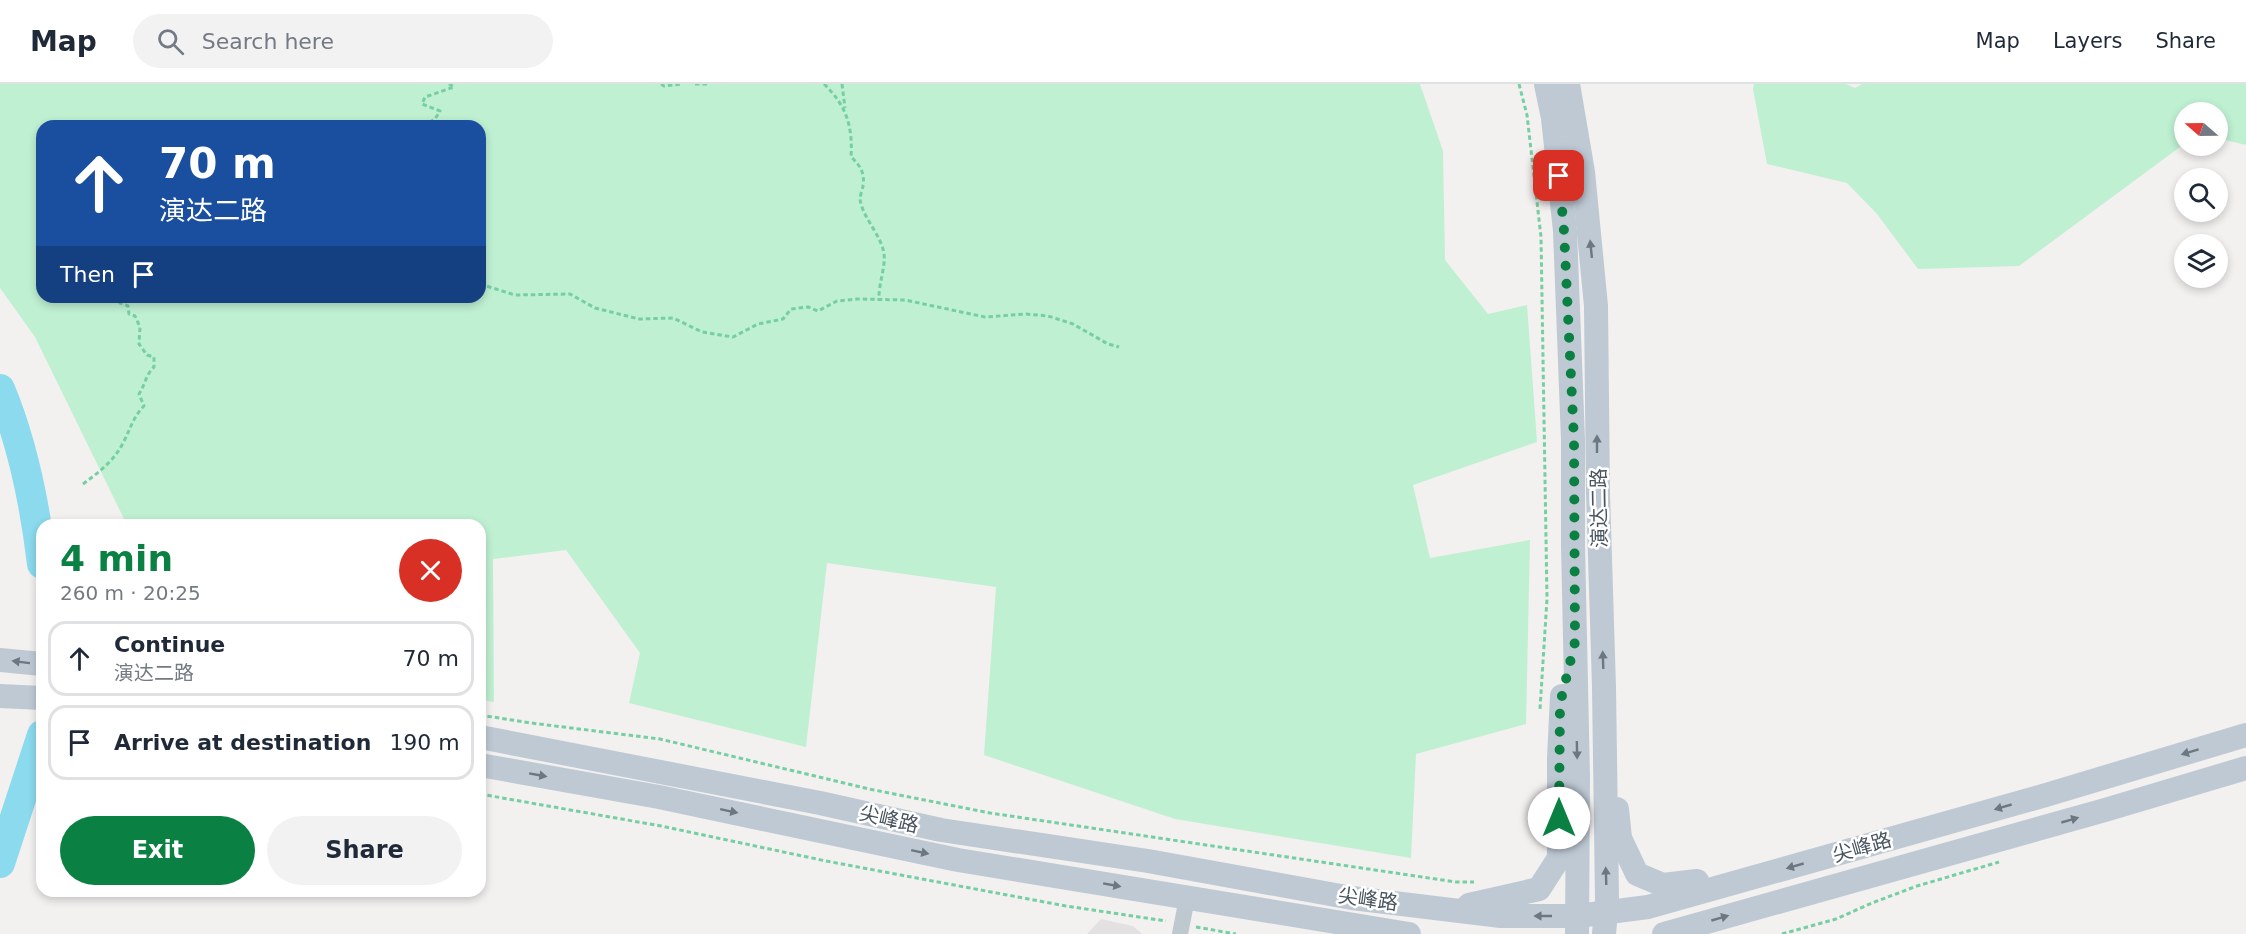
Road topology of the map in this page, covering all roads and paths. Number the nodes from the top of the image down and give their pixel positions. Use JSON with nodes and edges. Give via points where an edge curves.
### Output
{"nodes":[{"id":1,"x":449,"y":84,"type":"edge"},
{"id":2,"x":661,"y":84,"type":"edge"},
{"id":3,"x":681,"y":84,"type":"edge"},
{"id":4,"x":695,"y":84,"type":"edge"},
{"id":5,"x":707,"y":84,"type":"edge"},
{"id":6,"x":824,"y":84,"type":"edge"},
{"id":7,"x":842,"y":84,"type":"edge"},
{"id":8,"x":1519,"y":84,"type":"edge"},
{"id":9,"x":1546,"y":84,"type":"edge"},
{"id":10,"x":1568,"y":84,"type":"edge"},
{"id":11,"x":845,"y":110,"type":"junction"},
{"id":12,"x":433,"y":120,"type":"edge"},
{"id":13,"x":1583,"y":172,"type":"junction"},
{"id":14,"x":1559,"y":176,"type":"junction"},
{"id":15,"x":486,"y":286,"type":"edge"},
{"id":16,"x":879,"y":301,"type":"junction"},
{"id":17,"x":120,"y":303,"type":"edge"},
{"id":18,"x":1119,"y":347,"type":"dead end"},
{"id":19,"x":83,"y":484,"type":"dead end"},
{"id":20,"x":1598,"y":502,"type":"junction"},
{"id":21,"x":1573,"y":503,"type":"junction"},
{"id":22,"x":1575,"y":642,"type":"junction"},
{"id":23,"x":0,"y":660,"type":"edge"},
{"id":24,"x":36,"y":663,"type":"edge"},
{"id":25,"x":0,"y":696,"type":"edge"},
{"id":26,"x":36,"y":698,"type":"edge"},
{"id":27,"x":1603,"y":700,"type":"junction"},
{"id":28,"x":486,"y":716,"type":"edge"},
{"id":29,"x":1540,"y":717,"type":"dead end"},
{"id":30,"x":2246,"y":735,"type":"edge"},
{"id":31,"x":486,"y":738,"type":"edge"},
{"id":32,"x":486,"y":766,"type":"edge"},
{"id":33,"x":2246,"y":768,"type":"edge"},
{"id":34,"x":2094,"y":781,"type":"junction"},
{"id":35,"x":486,"y":795,"type":"edge"},
{"id":36,"x":2105,"y":810,"type":"junction"},
{"id":37,"x":1918,"y":831,"type":"junction"},
{"id":38,"x":997,"y":839,"type":"junction"},
{"id":39,"x":1928,"y":860,"type":"junction"},
{"id":40,"x":2008,"y":860,"type":"dead end"},
{"id":41,"x":993,"y":865,"type":"junction"},
{"id":42,"x":1768,"y":873,"type":"junction"},
{"id":43,"x":1475,"y":882,"type":"dead end"},
{"id":44,"x":1187,"y":898,"type":"junction"},
{"id":45,"x":1442,"y":909,"type":"junction"},
{"id":46,"x":1605,"y":923,"type":"edge"},
{"id":47,"x":1577,"y":925,"type":"edge"},
{"id":48,"x":1181,"y":929,"type":"edge"},
{"id":49,"x":1236,"y":934,"type":"edge"},
{"id":50,"x":1409,"y":934,"type":"edge"},
{"id":51,"x":1664,"y":934,"type":"edge"},
{"id":52,"x":1782,"y":934,"type":"edge"}],
"edges":[{"from":1,"to":12,"type":"path","via":[[454,87],[425,97],[422,104],[440,111]]},
{"from":2,"to":3,"type":"path"},
{"from":4,"to":5,"type":"path"},
{"from":6,"to":11,"type":"path"},
{"from":7,"to":11,"type":"path"},
{"from":8,"to":29,"type":"path","via":[[1527,116],[1541,237],[1547,599]]},
{"from":9,"to":14,"type":"main road","name":"演达二路"},
{"from":10,"to":13,"type":"main road","name":"演达二路"},
{"from":11,"to":16,"type":"path","via":[[851,157],[861,165],[864,182],[860,199],[885,256]]},
{"from":13,"to":14,"type":"main road"},
{"from":20,"to":13,"type":"main road","name":"演达二路","one_way":true,"via":[[1596,306]]},
{"from":14,"to":21,"type":"main road","name":"演达二路","via":[[1574,440]]},
{"from":15,"to":16,"type":"path","via":[[514,295],[570,294],[595,308],[639,319],[673,318],[702,332],[733,337],[758,324],[783,319],[791,309],[808,307],[818,311],[837,301]]},
{"from":16,"to":18,"type":"path","via":[[925,303],[985,317],[1048,316]]},
{"from":17,"to":19,"type":"path","via":[[135,316],[140,327],[139,344],[147,355],[154,357],[154,367],[139,394],[144,406],[116,455]]},
{"from":20,"to":21,"type":"main road"},
{"from":27,"to":20,"type":"main road","name":"演达二路","one_way":true},
{"from":21,"to":22,"type":"main road","name":"演达二路"},
{"from":22,"to":45,"type":"main road","via":[[1560,704],[1559,858],[1539,890]]},
{"from":22,"to":47,"type":"main road","name":"演达二路","one_way":true},
{"from":24,"to":23,"type":"main road","one_way":true},
{"from":25,"to":26,"type":"main road"},
{"from":27,"to":42,"type":"main road","via":[[1620,838],[1637,873],[1663,885]]},
{"from":46,"to":27,"type":"main road","name":"演达二路","one_way":true},
{"from":28,"to":43,"type":"path","via":[[660,739],[869,789],[990,813]]},
{"from":30,"to":34,"type":"main road","name":"尖峰路","one_way":true},
{"from":31,"to":38,"type":"main road","name":"尖峰路"},
{"from":32,"to":41,"type":"main road","name":"尖峰路","one_way":true,"via":[[659,796]]},
{"from":33,"to":36,"type":"main road","name":"尖峰路"},
{"from":34,"to":36,"type":"main road"},
{"from":34,"to":37,"type":"main road","name":"尖峰路","one_way":true},
{"from":35,"to":48,"type":"path"},
{"from":39,"to":36,"type":"main road","name":"尖峰路","one_way":true},
{"from":37,"to":39,"type":"main road"},
{"from":37,"to":42,"type":"main road","name":"尖峰路","one_way":true},
{"from":38,"to":41,"type":"main road"},
{"from":38,"to":45,"type":"main road","name":"尖峰路","via":[[1148,861],[1352,898]]},
{"from":51,"to":39,"type":"main road","name":"尖峰路","one_way":true},
{"from":40,"to":52,"type":"path","via":[[1917,886],[1836,919]]},
{"from":41,"to":44,"type":"main road","name":"尖峰路","one_way":true},
{"from":42,"to":46,"type":"main road","name":"尖峰路"},
{"from":44,"to":48,"type":"street"},
{"from":44,"to":50,"type":"main road","name":"尖峰路"},
{"from":47,"to":45,"type":"main road","name":"尖峰路","one_way":true},
{"from":46,"to":47,"type":"main road","name":"尖峰路"},
{"from":48,"to":49,"type":"path"}]}
